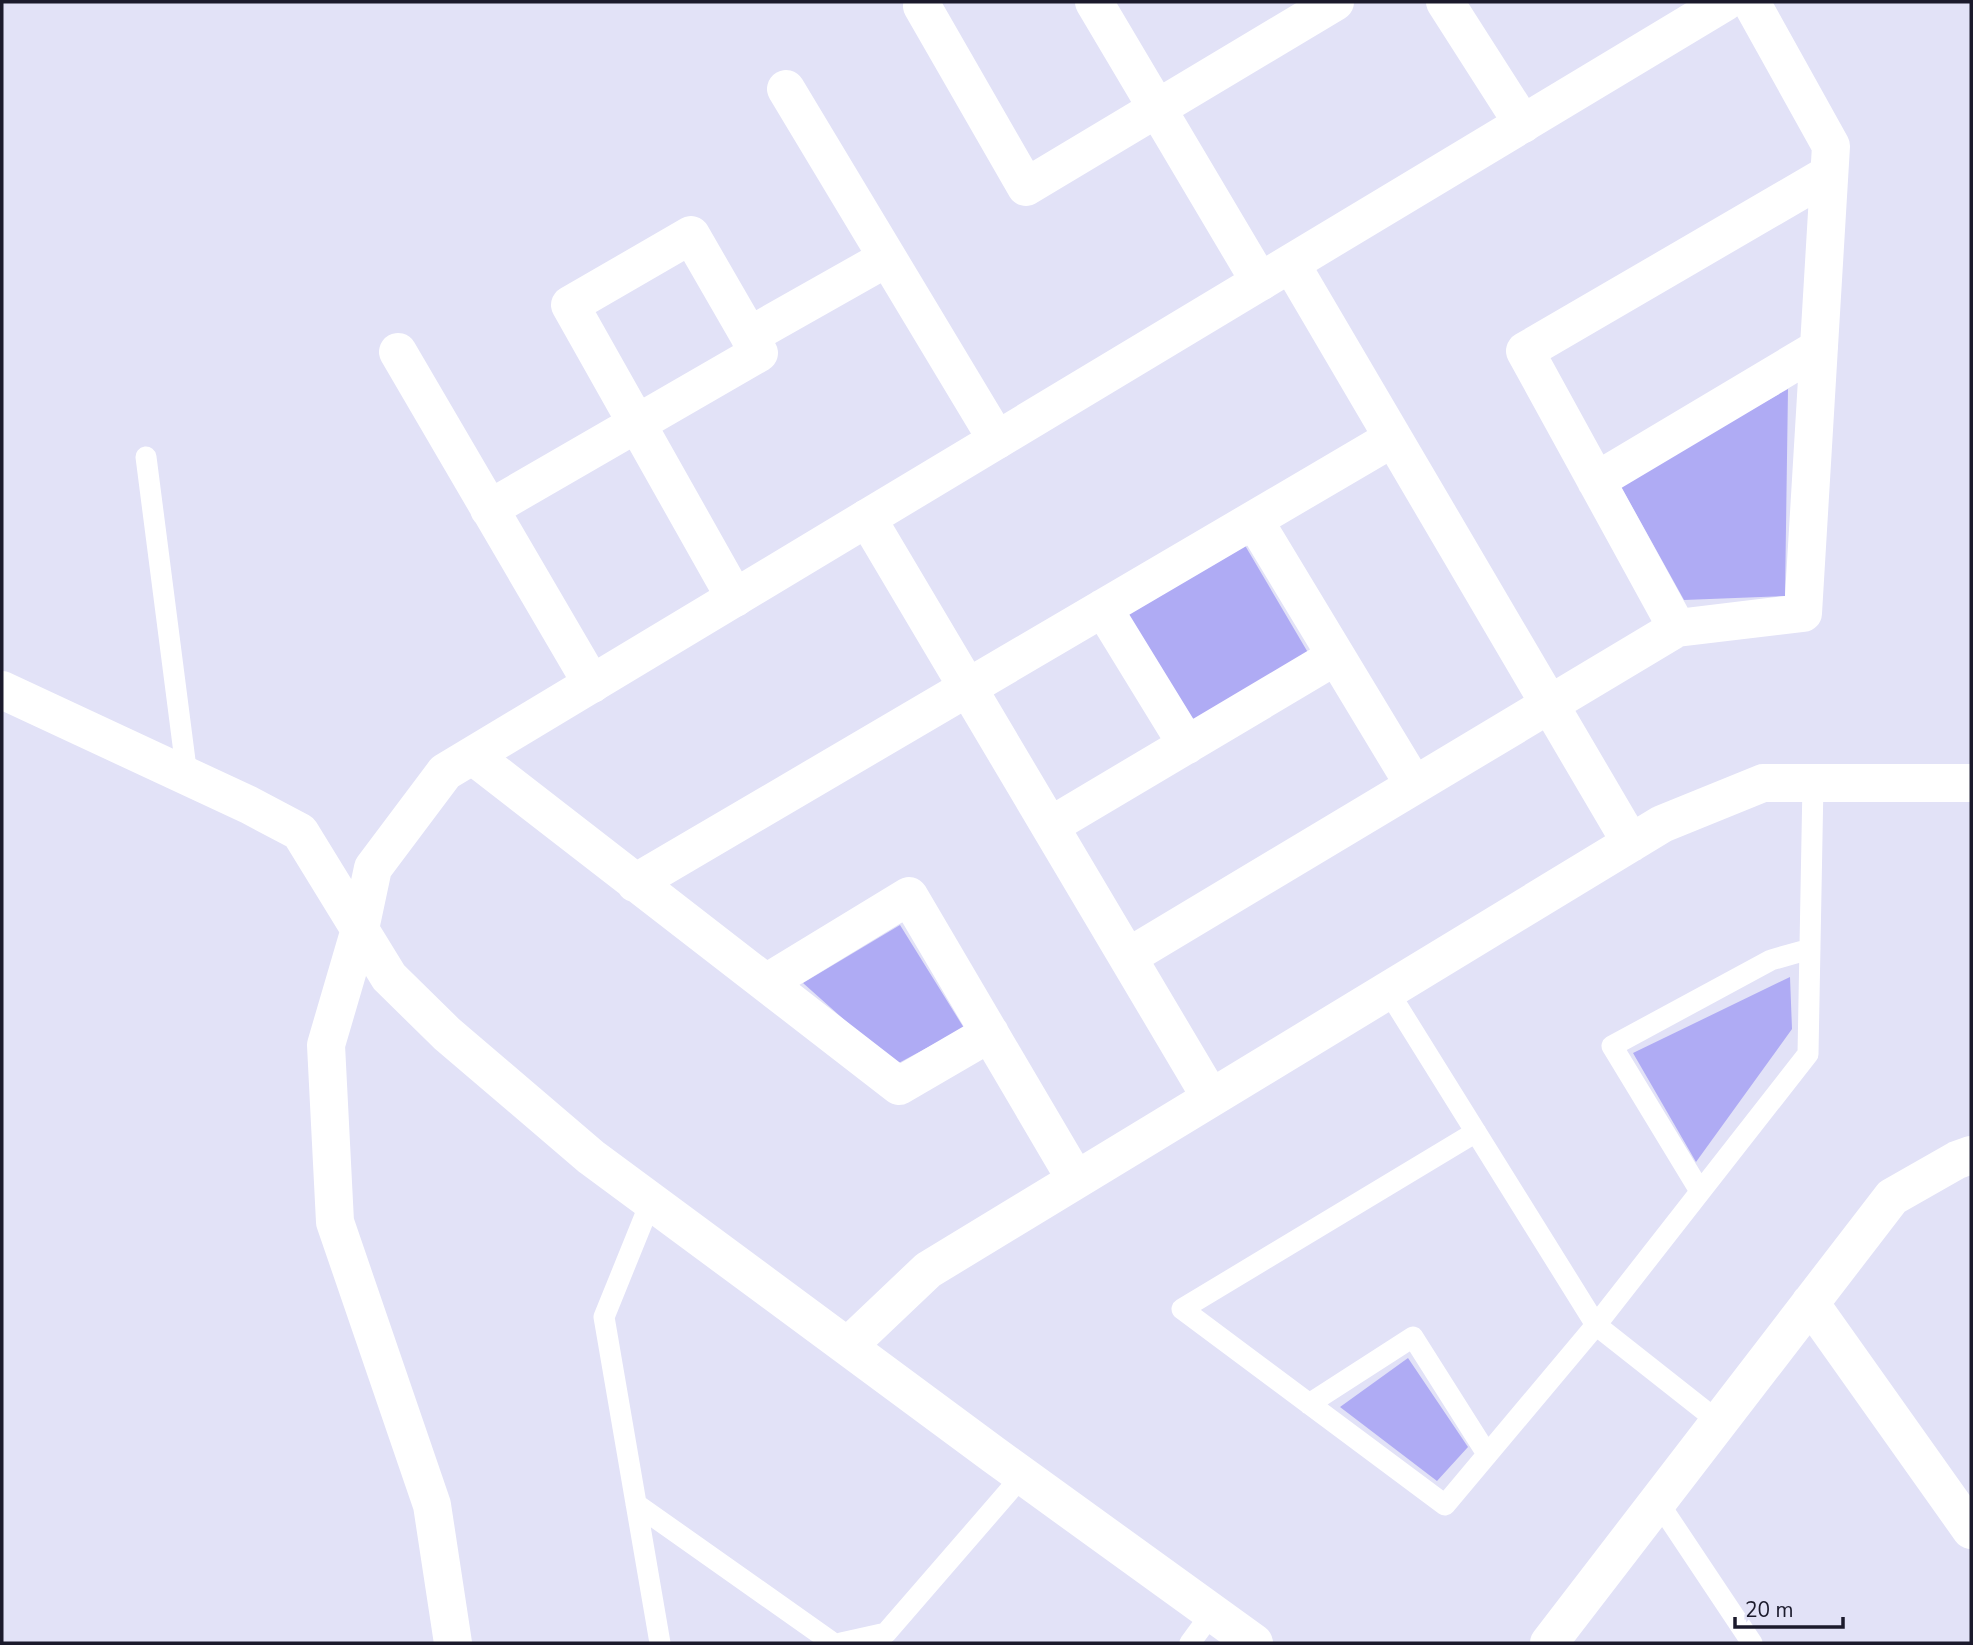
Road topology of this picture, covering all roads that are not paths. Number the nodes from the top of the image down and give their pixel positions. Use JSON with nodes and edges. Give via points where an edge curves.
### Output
{"nodes":[{"id":1,"x":1094,"y":2,"type":"edge"},
{"id":2,"x":1335,"y":2,"type":"edge"},
{"id":3,"x":1445,"y":2,"type":"edge"},
{"id":4,"x":1725,"y":2,"type":"edge"},
{"id":5,"x":1751,"y":2,"type":"edge"},
{"id":6,"x":922,"y":6,"type":"dead end"},
{"id":7,"x":786,"y":89,"type":"dead end"},
{"id":8,"x":1157,"y":108,"type":"junction"},
{"id":9,"x":1523,"y":124,"type":"junction"},
{"id":10,"x":1829,"y":174,"type":"junction"},
{"id":11,"x":887,"y":258,"type":"junction"},
{"id":12,"x":1275,"y":273,"type":"junction"},
{"id":13,"x":749,"y":336,"type":"junction"},
{"id":14,"x":1819,"y":348,"type":"junction"},
{"id":15,"x":398,"y":352,"type":"dead end"},
{"id":16,"x":637,"y":424,"type":"junction"},
{"id":17,"x":1394,"y":438,"type":"junction"},
{"id":18,"x":997,"y":440,"type":"junction"},
{"id":19,"x":146,"y":457,"type":"dead end"},
{"id":20,"x":1596,"y":481,"type":"junction"},
{"id":21,"x":489,"y":509,"type":"junction"},
{"id":22,"x":867,"y":518,"type":"junction"},
{"id":23,"x":1254,"y":520,"type":"junction"},
{"id":24,"x":735,"y":598,"type":"junction"},
{"id":25,"x":1103,"y":608,"type":"junction"},
{"id":26,"x":1677,"y":628,"type":"junction"},
{"id":27,"x":1336,"y":656,"type":"junction"},
{"id":28,"x":592,"y":684,"type":"junction"},
{"id":29,"x":968,"y":687,"type":"junction"},
{"id":30,"x":2,"y":690,"type":"edge"},
{"id":31,"x":1550,"y":704,"type":"junction"},
{"id":32,"x":1187,"y":745,"type":"junction"},
{"id":33,"x":473,"y":755,"type":"junction"},
{"id":34,"x":187,"y":776,"type":"junction"},
{"id":35,"x":1813,"y":783,"type":"junction"},
{"id":36,"x":1971,"y":783,"type":"edge"},
{"id":37,"x":1414,"y":785,"type":"junction"},
{"id":38,"x":1050,"y":826,"type":"junction"},
{"id":39,"x":1631,"y":843,"type":"junction"},
{"id":40,"x":635,"y":883,"type":"junction"},
{"id":41,"x":360,"y":929,"type":"junction"},
{"id":42,"x":1810,"y":950,"type":"junction"},
{"id":43,"x":1128,"y":957,"type":"junction"},
{"id":44,"x":766,"y":983,"type":"junction"},
{"id":45,"x":1388,"y":990,"type":"junction"},
{"id":46,"x":990,"y":1033,"type":"junction"},
{"id":47,"x":1211,"y":1098,"type":"junction"},
{"id":48,"x":1476,"y":1132,"type":"junction"},
{"id":49,"x":1971,"y":1155,"type":"edge"},
{"id":50,"x":1076,"y":1180,"type":"junction"},
{"id":51,"x":1700,"y":1191,"type":"junction"},
{"id":52,"x":651,"y":1201,"type":"junction"},
{"id":53,"x":1810,"y":1303,"type":"junction"},
{"id":54,"x":1596,"y":1325,"type":"junction"},
{"id":55,"x":848,"y":1346,"type":"junction"},
{"id":56,"x":1309,"y":1404,"type":"junction"},
{"id":57,"x":1719,"y":1422,"type":"junction"},
{"id":58,"x":1487,"y":1454,"type":"junction"},
{"id":59,"x":1023,"y":1475,"type":"junction"},
{"id":60,"x":1658,"y":1502,"type":"junction"},
{"id":61,"x":636,"y":1504,"type":"junction"},
{"id":62,"x":1971,"y":1530,"type":"edge"},
{"id":63,"x":1212,"y":1613,"type":"junction"},
{"id":64,"x":453,"y":1643,"type":"edge"},
{"id":65,"x":660,"y":1643,"type":"edge"},
{"id":66,"x":834,"y":1643,"type":"edge"},
{"id":67,"x":841,"y":1643,"type":"edge"},
{"id":68,"x":1190,"y":1643,"type":"edge"},
{"id":69,"x":1254,"y":1643,"type":"edge"},
{"id":70,"x":1549,"y":1643,"type":"edge"},
{"id":71,"x":1752,"y":1643,"type":"edge"}],
"edges":[{"from":1,"to":8,"type":"street"},
{"from":2,"to":8,"type":"street"},
{"from":3,"to":9,"type":"street"},
{"from":4,"to":9,"type":"street"},
{"from":5,"to":10,"type":"street","via":[[1831,146]]},
{"from":6,"to":8,"type":"street","via":[[1026,187]]},
{"from":7,"to":11,"type":"street"},
{"from":8,"to":12,"type":"street"},
{"from":9,"to":12,"type":"street"},
{"from":10,"to":14,"type":"street"},
{"from":10,"to":20,"type":"street","via":[[1524,351]]},
{"from":11,"to":13,"type":"street"},
{"from":11,"to":18,"type":"street"},
{"from":12,"to":17,"type":"street"},
{"from":12,"to":18,"type":"street"},
{"from":13,"to":16,"type":"street","via":[[759,353]]},
{"from":13,"to":16,"type":"street","via":[[691,235],[570,305]]},
{"from":14,"to":20,"type":"street"},
{"from":14,"to":26,"type":"street","via":[[1802,613]]},
{"from":15,"to":21,"type":"street"},
{"from":16,"to":21,"type":"street"},
{"from":16,"to":24,"type":"street"},
{"from":17,"to":23,"type":"street"},
{"from":17,"to":31,"type":"street"},
{"from":18,"to":22,"type":"street"},
{"from":19,"to":34,"type":"lane"},
{"from":20,"to":26,"type":"street"},
{"from":21,"to":28,"type":"street"},
{"from":22,"to":24,"type":"street"},
{"from":22,"to":29,"type":"street"},
{"from":23,"to":25,"type":"street"},
{"from":23,"to":27,"type":"street"},
{"from":24,"to":28,"type":"street"},
{"from":25,"to":29,"type":"street"},
{"from":25,"to":32,"type":"street"},
{"from":26,"to":31,"type":"street"},
{"from":27,"to":32,"type":"street"},
{"from":27,"to":37,"type":"street"},
{"from":28,"to":33,"type":"street"},
{"from":29,"to":38,"type":"street"},
{"from":29,"to":40,"type":"street"},
{"from":30,"to":34,"type":"street"},
{"from":31,"to":37,"type":"street"},
{"from":31,"to":39,"type":"street"},
{"from":32,"to":38,"type":"street"},
{"from":33,"to":40,"type":"street"},
{"from":33,"to":41,"type":"street","via":[[445,772],[373,868]]},
{"from":34,"to":41,"type":"street","via":[[300,832]]},
{"from":35,"to":36,"type":"street"},
{"from":35,"to":39,"type":"street","via":[[1763,783],[1662,824]]},
{"from":35,"to":42,"type":"lane"},
{"from":37,"to":43,"type":"street"},
{"from":38,"to":43,"type":"street"},
{"from":39,"to":45,"type":"street"},
{"from":40,"to":44,"type":"street"},
{"from":41,"to":52,"type":"street","via":[[389,977],[447,1034],[591,1157]]},
{"from":41,"to":64,"type":"street","via":[[326,1045],[335,1222],[432,1505]]},
{"from":42,"to":51,"type":"lane","via":[[1808,1054]]},
{"from":42,"to":51,"type":"lane","via":[[1771,960],[1612,1046]]},
{"from":43,"to":47,"type":"street"},
{"from":44,"to":46,"type":"street","via":[[899,1086]]},
{"from":44,"to":46,"type":"street","via":[[909,896]]},
{"from":45,"to":47,"type":"street"},
{"from":45,"to":48,"type":"lane"},
{"from":46,"to":50,"type":"street"},
{"from":47,"to":50,"type":"street"},
{"from":48,"to":54,"type":"lane"},
{"from":48,"to":56,"type":"lane","via":[[1182,1309]]},
{"from":49,"to":53,"type":"street","via":[[1892,1197]]},
{"from":50,"to":55,"type":"street","via":[[928,1270]]},
{"from":51,"to":54,"type":"lane"},
{"from":52,"to":55,"type":"street"},
{"from":52,"to":61,"type":"lane","via":[[604,1317]]},
{"from":53,"to":57,"type":"street"},
{"from":53,"to":62,"type":"street"},
{"from":54,"to":57,"type":"lane"},
{"from":54,"to":58,"type":"lane"},
{"from":55,"to":59,"type":"street"},
{"from":56,"to":58,"type":"lane","via":[[1445,1505]]},
{"from":56,"to":58,"type":"lane","via":[[1413,1337]]},
{"from":57,"to":60,"type":"street"},
{"from":59,"to":63,"type":"street"},
{"from":59,"to":67,"type":"lane","via":[[886,1633]]},
{"from":60,"to":70,"type":"street"},
{"from":60,"to":71,"type":"lane"},
{"from":61,"to":65,"type":"lane"},
{"from":61,"to":66,"type":"lane"},
{"from":63,"to":68,"type":"lane"},
{"from":63,"to":69,"type":"street"}]}
